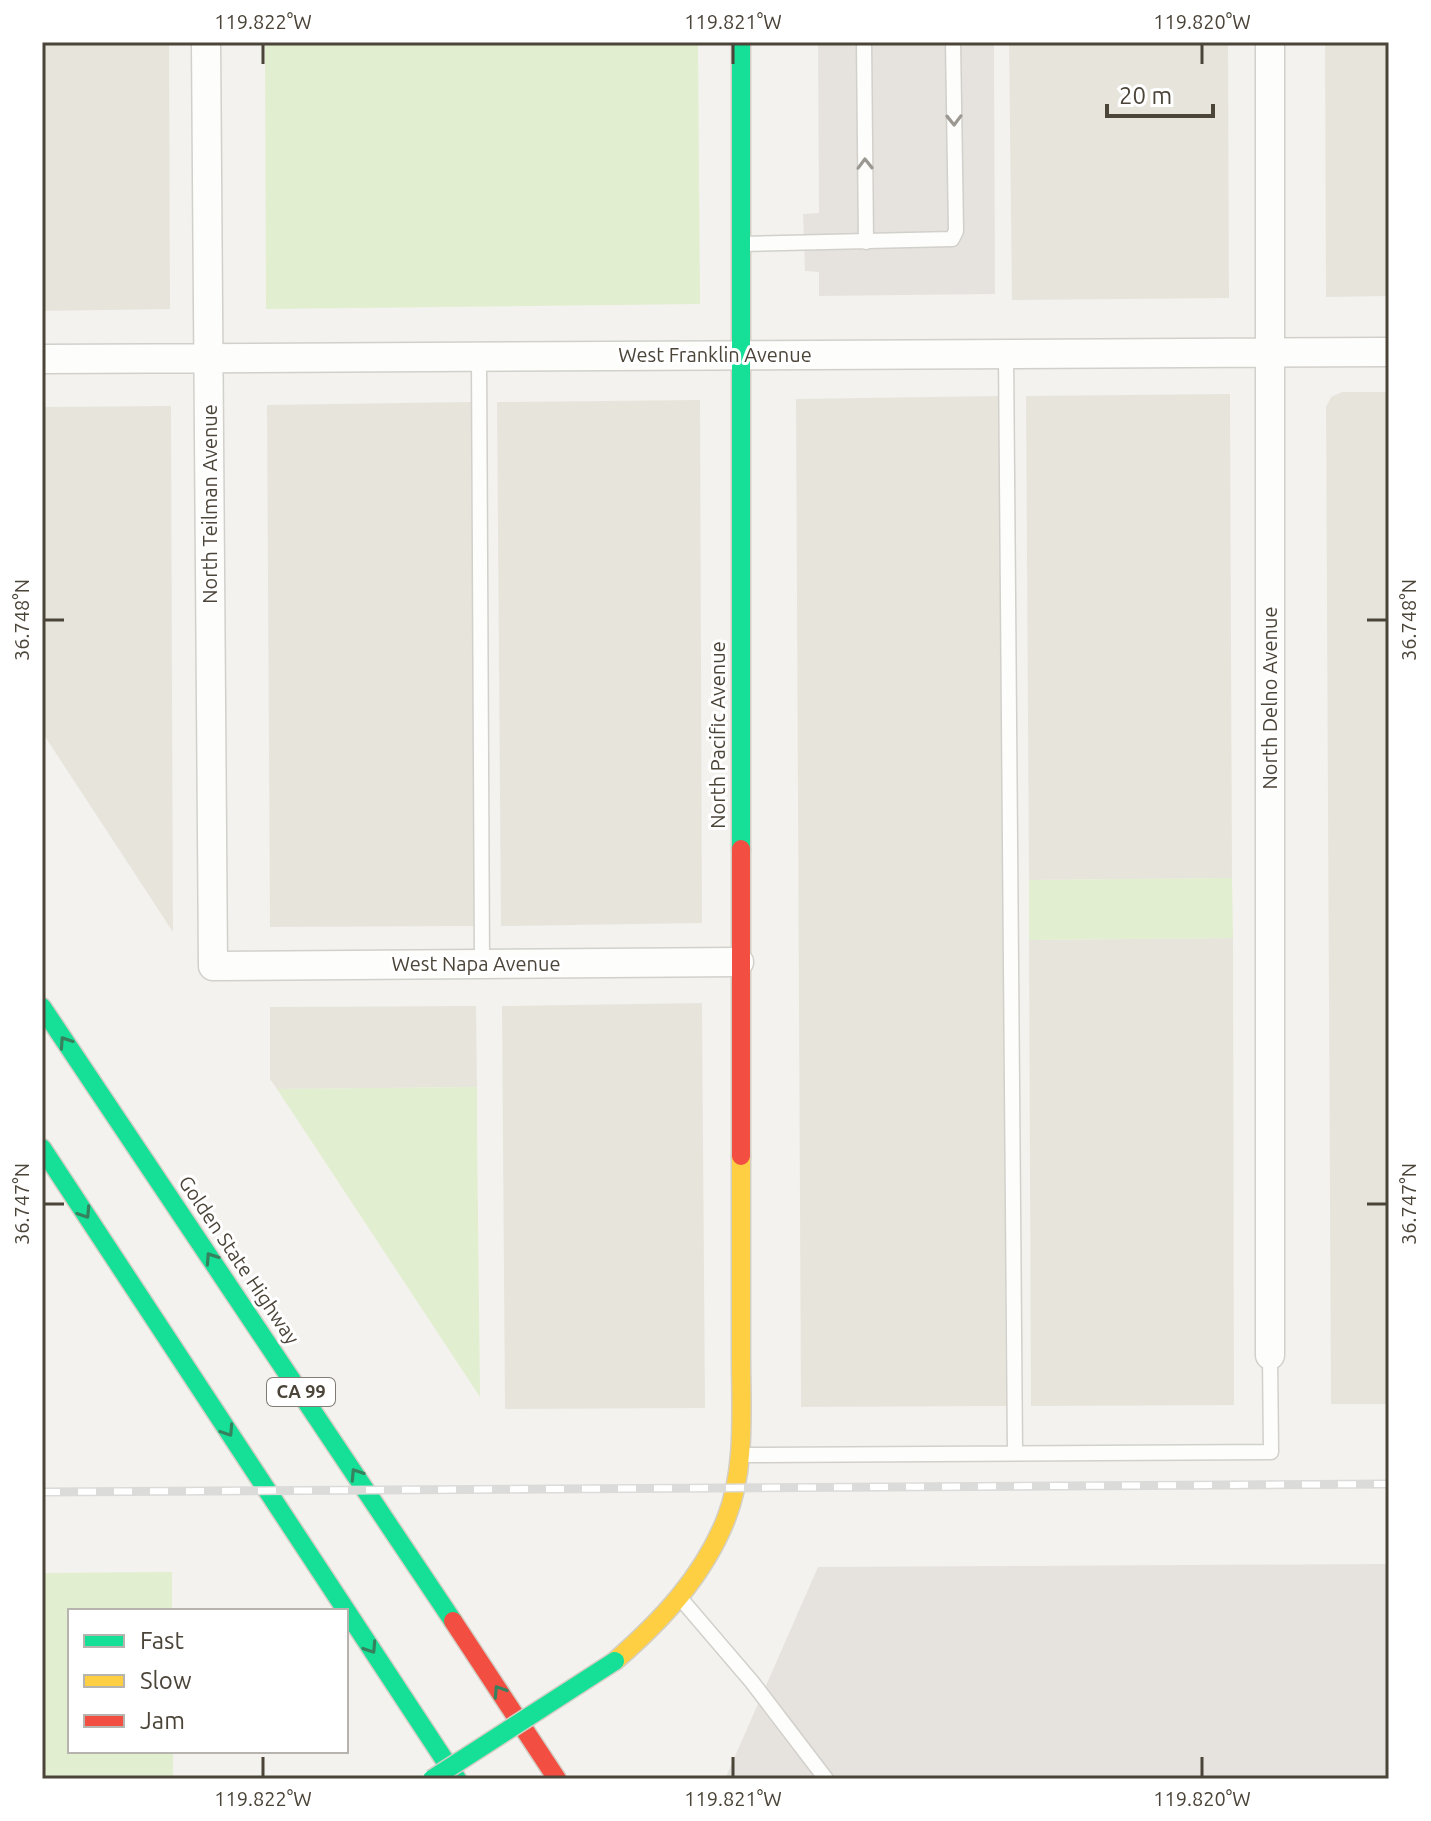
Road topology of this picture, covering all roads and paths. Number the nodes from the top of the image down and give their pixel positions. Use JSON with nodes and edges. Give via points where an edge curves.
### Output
{"nodes":[{"id":1,"x":206,"y":42,"type":"edge"},
{"id":2,"x":741,"y":42,"type":"edge"},
{"id":3,"x":864,"y":42,"type":"edge"},
{"id":4,"x":953,"y":42,"type":"edge"},
{"id":5,"x":1270,"y":42,"type":"edge"},
{"id":6,"x":866,"y":242,"type":"junction"},
{"id":7,"x":742,"y":244,"type":"junction"},
{"id":8,"x":1270,"y":352,"type":"junction"},
{"id":9,"x":1389,"y":352,"type":"edge"},
{"id":10,"x":1006,"y":353,"type":"junction"},
{"id":11,"x":742,"y":355,"type":"junction"},
{"id":12,"x":479,"y":357,"type":"junction"},
{"id":13,"x":209,"y":358,"type":"junction"},
{"id":14,"x":42,"y":359,"type":"edge"},
{"id":15,"x":739,"y":962,"type":"junction"},
{"id":16,"x":482,"y":965,"type":"junction"},
{"id":17,"x":213,"y":966,"type":"joint"},
{"id":18,"x":42,"y":1007,"type":"edge"},
{"id":19,"x":42,"y":1148,"type":"edge"},
{"id":20,"x":1270,"y":1355,"type":"joint"},
{"id":21,"x":1015,"y":1453,"type":"junction"},
{"id":22,"x":739,"y":1455,"type":"junction"},
{"id":23,"x":681,"y":1598,"type":"junction"},
{"id":24,"x":345,"y":1609,"type":"edge"},
{"id":25,"x":348,"y":1613,"type":"edge"},
{"id":26,"x":432,"y":1779,"type":"edge"},
{"id":27,"x":457,"y":1779,"type":"edge"},
{"id":28,"x":557,"y":1779,"type":"edge"},
{"id":29,"x":826,"y":1779,"type":"edge"}],
"edges":[{"from":1,"to":13,"type":"street","name":"North Teilman Avenue"},
{"from":2,"to":7,"type":"main road","name":"North Pacific Avenue"},
{"from":6,"to":3,"type":"lane","one_way":true},
{"from":4,"to":6,"type":"lane","one_way":true,"via":[[956,231],[952,239]]},
{"from":5,"to":8,"type":"street","name":"North Delno Avenue"},
{"from":6,"to":7,"type":"lane"},
{"from":7,"to":11,"type":"main road","name":"North Pacific Avenue"},
{"from":8,"to":9,"type":"street","name":"West Franklin Avenue"},
{"from":8,"to":10,"type":"street","name":"West Franklin Avenue"},
{"from":8,"to":20,"type":"street","name":"North Delno Avenue"},
{"from":10,"to":11,"type":"street","name":"West Franklin Avenue"},
{"from":10,"to":21,"type":"lane"},
{"from":11,"to":12,"type":"street","name":"West Franklin Avenue"},
{"from":11,"to":15,"type":"main road","name":"North Pacific Avenue"},
{"from":12,"to":13,"type":"street","name":"West Franklin Avenue"},
{"from":12,"to":16,"type":"lane"},
{"from":13,"to":14,"type":"street","name":"West Franklin Avenue"},
{"from":13,"to":17,"type":"street","name":"North Teilman Avenue"},
{"from":15,"to":16,"type":"street","name":"West Napa Avenue"},
{"from":15,"to":22,"type":"main road","name":"North Pacific Avenue"},
{"from":16,"to":17,"type":"street","name":"West Napa Avenue"},
{"from":28,"to":18,"type":"main road","name":"Golden State Highway","number":"CA 99","one_way":true},
{"from":19,"to":24,"type":"main road","one_way":true},
{"from":20,"to":21,"type":"lane","via":[[1271,1452]]},
{"from":21,"to":22,"type":"lane"},
{"from":22,"to":23,"type":"main road","via":[[729,1512]]},
{"from":23,"to":26,"type":"main road","bridge":true,"via":[[615,1661]]},
{"from":23,"to":29,"type":"lane"},
{"from":25,"to":27,"type":"main road","one_way":true}]}
